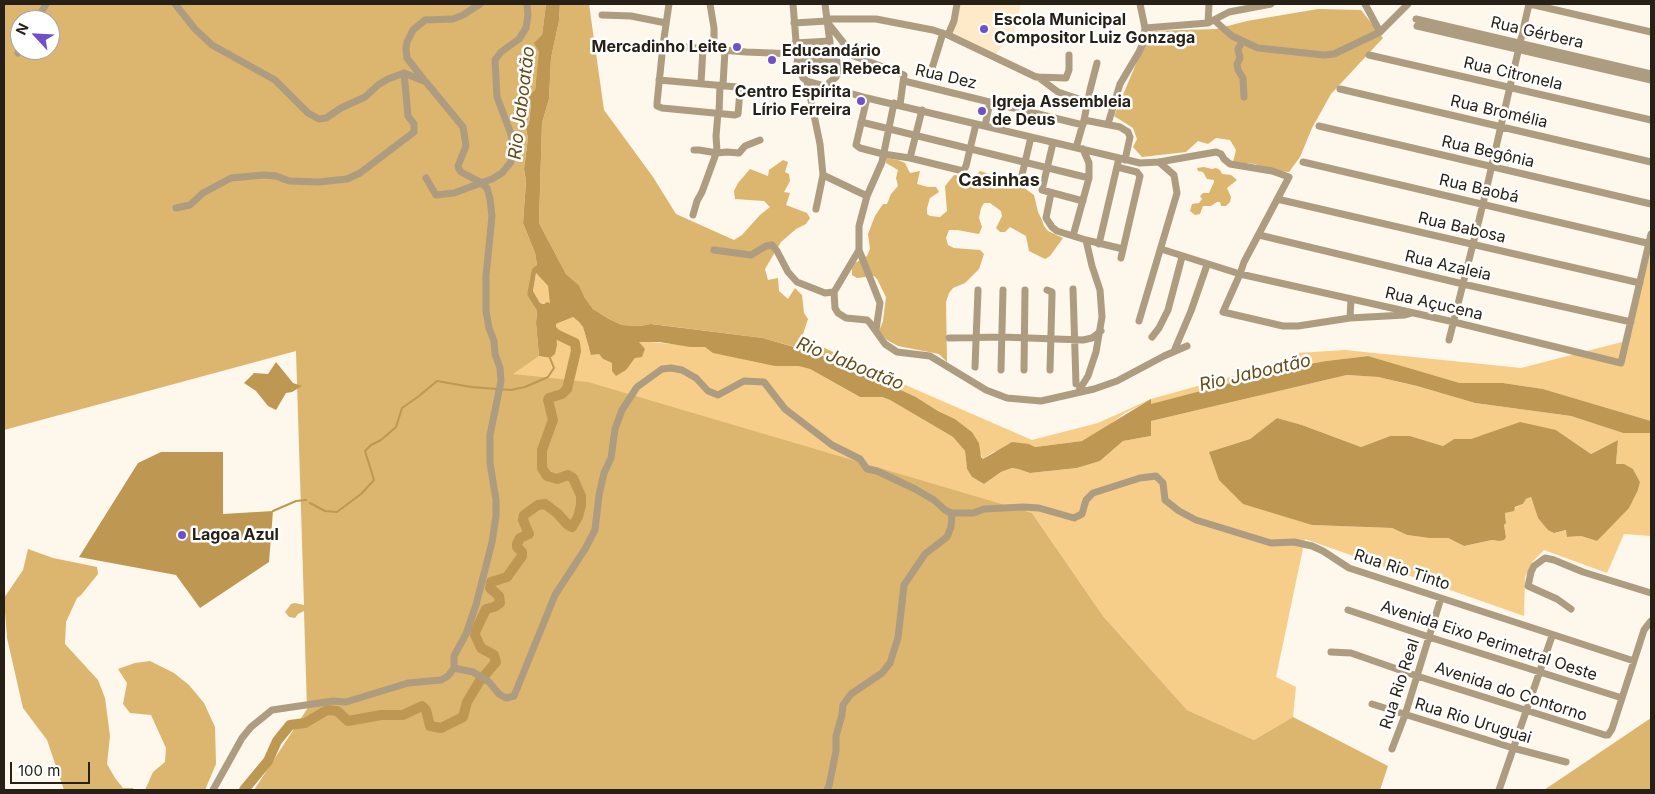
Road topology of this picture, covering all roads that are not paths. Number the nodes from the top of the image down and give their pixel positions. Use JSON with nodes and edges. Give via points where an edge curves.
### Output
{"nodes":[{"id":1,"x":175,"y":4,"type":"edge"},
{"id":2,"x":480,"y":4,"type":"edge"},
{"id":3,"x":527,"y":4,"type":"edge"},
{"id":4,"x":669,"y":4,"type":"edge"},
{"id":5,"x":710,"y":4,"type":"edge"},
{"id":6,"x":792,"y":4,"type":"edge"},
{"id":7,"x":825,"y":4,"type":"edge"},
{"id":8,"x":957,"y":4,"type":"edge"},
{"id":9,"x":1140,"y":4,"type":"edge"},
{"id":10,"x":1209,"y":4,"type":"edge"},
{"id":11,"x":1271,"y":4,"type":"edge"},
{"id":12,"x":1364,"y":4,"type":"edge"},
{"id":13,"x":1408,"y":4,"type":"edge"},
{"id":14,"x":1529,"y":4,"type":"edge"},
{"id":15,"x":602,"y":15,"type":"dead end"},
{"id":16,"x":827,"y":21,"type":"junction"},
{"id":17,"x":1211,"y":22,"type":"junction"},
{"id":18,"x":1417,"y":22,"type":"dead end"},
{"id":19,"x":666,"y":23,"type":"junction"},
{"id":20,"x":794,"y":23,"type":"junction"},
{"id":21,"x":1145,"y":28,"type":"junction"},
{"id":22,"x":1380,"y":32,"type":"junction"},
{"id":23,"x":1651,"y":32,"type":"edge"},
{"id":24,"x":946,"y":34,"type":"junction"},
{"id":25,"x":830,"y":41,"type":"junction"},
{"id":26,"x":1242,"y":42,"type":"junction"},
{"id":27,"x":795,"y":43,"type":"junction"},
{"id":28,"x":663,"y":45,"type":"junction"},
{"id":29,"x":1519,"y":47,"type":"junction"},
{"id":30,"x":704,"y":48,"type":"junction"},
{"id":31,"x":714,"y":49,"type":"junction"},
{"id":32,"x":724,"y":50,"type":"junction"},
{"id":33,"x":1070,"y":55,"type":"dead end"},
{"id":34,"x":1369,"y":55,"type":"dead end"},
{"id":35,"x":797,"y":58,"type":"junction"},
{"id":36,"x":832,"y":59,"type":"junction"},
{"id":37,"x":1097,"y":63,"type":"dead end"},
{"id":38,"x":404,"y":73,"type":"junction"},
{"id":39,"x":1651,"y":74,"type":"edge"},
{"id":40,"x":930,"y":75,"type":"dead end"},
{"id":41,"x":1038,"y":77,"type":"junction"},
{"id":42,"x":659,"y":80,"type":"junction"},
{"id":43,"x":1651,"y":80,"type":"edge"},
{"id":44,"x":807,"y":81,"type":"junction"},
{"id":45,"x":426,"y":82,"type":"junction"},
{"id":46,"x":904,"y":82,"type":"junction"},
{"id":47,"x":701,"y":83,"type":"junction"},
{"id":48,"x":722,"y":85,"type":"junction"},
{"id":49,"x":828,"y":87,"type":"junction"},
{"id":50,"x":1510,"y":87,"type":"junction"},
{"id":51,"x":1340,"y":89,"type":"dead end"},
{"id":52,"x":1244,"y":97,"type":"dead end"},
{"id":53,"x":868,"y":98,"type":"junction"},
{"id":54,"x":990,"y":102,"type":"junction"},
{"id":55,"x":1088,"y":102,"type":"junction"},
{"id":56,"x":897,"y":104,"type":"junction"},
{"id":57,"x":922,"y":110,"type":"junction"},
{"id":58,"x":718,"y":113,"type":"junction"},
{"id":59,"x":1651,"y":120,"type":"edge"},
{"id":60,"x":861,"y":122,"type":"junction"},
{"id":61,"x":1084,"y":123,"type":"junction"},
{"id":62,"x":976,"y":124,"type":"junction"},
{"id":63,"x":1108,"y":124,"type":"junction"},
{"id":64,"x":984,"y":126,"type":"junction"},
{"id":65,"x":1319,"y":126,"type":"dead end"},
{"id":66,"x":1500,"y":127,"type":"junction"},
{"id":67,"x":889,"y":129,"type":"junction"},
{"id":68,"x":916,"y":135,"type":"junction"},
{"id":69,"x":1031,"y":137,"type":"junction"},
{"id":70,"x":760,"y":140,"type":"dead end"},
{"id":71,"x":1053,"y":143,"type":"junction"},
{"id":72,"x":971,"y":148,"type":"junction"},
{"id":73,"x":1079,"y":149,"type":"junction"},
{"id":74,"x":694,"y":150,"type":"dead end"},
{"id":75,"x":716,"y":153,"type":"junction"},
{"id":76,"x":883,"y":154,"type":"junction"},
{"id":77,"x":910,"y":158,"type":"junction"},
{"id":78,"x":1122,"y":159,"type":"junction"},
{"id":79,"x":1024,"y":162,"type":"junction"},
{"id":80,"x":1159,"y":162,"type":"junction"},
{"id":81,"x":1303,"y":162,"type":"dead end"},
{"id":82,"x":1651,"y":162,"type":"edge"},
{"id":83,"x":1491,"y":166,"type":"junction"},
{"id":84,"x":1117,"y":167,"type":"junction"},
{"id":85,"x":1048,"y":168,"type":"junction"},
{"id":86,"x":822,"y":175,"type":"junction"},
{"id":87,"x":426,"y":178,"type":"dead end"},
{"id":88,"x":1089,"y":178,"type":"junction"},
{"id":89,"x":1020,"y":179,"type":"dead end"},
{"id":90,"x":480,"y":182,"type":"junction"},
{"id":91,"x":1051,"y":193,"type":"junction"},
{"id":92,"x":867,"y":196,"type":"junction"},
{"id":93,"x":1277,"y":199,"type":"junction"},
{"id":94,"x":1083,"y":201,"type":"junction"},
{"id":95,"x":1483,"y":204,"type":"junction"},
{"id":96,"x":1651,"y":204,"type":"edge"},
{"id":97,"x":176,"y":208,"type":"dead end"},
{"id":98,"x":816,"y":209,"type":"dead end"},
{"id":99,"x":693,"y":215,"type":"dead end"},
{"id":100,"x":1651,"y":234,"type":"edge"},
{"id":101,"x":1259,"y":235,"type":"junction"},
{"id":102,"x":1073,"y":236,"type":"junction"},
{"id":103,"x":1086,"y":240,"type":"junction"},
{"id":104,"x":1099,"y":244,"type":"junction"},
{"id":105,"x":1650,"y":244,"type":"edge"},
{"id":106,"x":1473,"y":245,"type":"junction"},
{"id":107,"x":1161,"y":249,"type":"junction"},
{"id":108,"x":714,"y":250,"type":"dead end"},
{"id":109,"x":859,"y":250,"type":"junction"},
{"id":110,"x":1123,"y":250,"type":"junction"},
{"id":111,"x":1182,"y":257,"type":"junction"},
{"id":112,"x":1122,"y":258,"type":"dead end"},
{"id":113,"x":1208,"y":265,"type":"junction"},
{"id":114,"x":1238,"y":274,"type":"junction"},
{"id":115,"x":1640,"y":283,"type":"junction"},
{"id":116,"x":1463,"y":284,"type":"junction"},
{"id":117,"x":1073,"y":289,"type":"dead end"},
{"id":118,"x":978,"y":290,"type":"dead end"},
{"id":119,"x":1003,"y":290,"type":"dead end"},
{"id":120,"x":1025,"y":290,"type":"dead end"},
{"id":121,"x":1047,"y":290,"type":"dead end"},
{"id":122,"x":818,"y":291,"type":"junction"},
{"id":123,"x":834,"y":292,"type":"junction"},
{"id":124,"x":1351,"y":299,"type":"junction"},
{"id":125,"x":835,"y":308,"type":"junction"},
{"id":126,"x":1412,"y":313,"type":"junction"},
{"id":127,"x":1350,"y":318,"type":"junction"},
{"id":128,"x":1139,"y":321,"type":"dead end"},
{"id":129,"x":1454,"y":322,"type":"junction"},
{"id":130,"x":1631,"y":322,"type":"junction"},
{"id":131,"x":876,"y":330,"type":"junction"},
{"id":132,"x":1101,"y":331,"type":"junction"},
{"id":133,"x":1002,"y":337,"type":"junction"},
{"id":134,"x":1152,"y":337,"type":"dead end"},
{"id":135,"x":949,"y":338,"type":"dead end"},
{"id":136,"x":976,"y":338,"type":"junction"},
{"id":137,"x":1025,"y":338,"type":"junction"},
{"id":138,"x":1051,"y":339,"type":"junction"},
{"id":139,"x":1074,"y":340,"type":"junction"},
{"id":140,"x":1449,"y":340,"type":"dead end"},
{"id":141,"x":1187,"y":346,"type":"dead end"},
{"id":142,"x":1174,"y":351,"type":"junction"},
{"id":143,"x":975,"y":367,"type":"dead end"},
{"id":144,"x":1001,"y":370,"type":"dead end"},
{"id":145,"x":1024,"y":370,"type":"dead end"},
{"id":146,"x":1050,"y":370,"type":"dead end"},
{"id":147,"x":1088,"y":376,"type":"junction"},
{"id":148,"x":1076,"y":384,"type":"dead end"},
{"id":149,"x":1094,"y":389,"type":"junction"},
{"id":150,"x":1078,"y":392,"type":"junction"},
{"id":151,"x":952,"y":513,"type":"junction"},
{"id":152,"x":1651,"y":593,"type":"edge"},
{"id":153,"x":1441,"y":598,"type":"junction"},
{"id":154,"x":1571,"y":609,"type":"dead end"},
{"id":155,"x":1348,"y":610,"type":"dead end"},
{"id":156,"x":1651,"y":621,"type":"edge"},
{"id":157,"x":1552,"y":636,"type":"junction"},
{"id":158,"x":1430,"y":637,"type":"junction"},
{"id":159,"x":1331,"y":652,"type":"dead end"},
{"id":160,"x":1634,"y":661,"type":"junction"},
{"id":161,"x":454,"y":668,"type":"junction"},
{"id":162,"x":1540,"y":672,"type":"junction"},
{"id":163,"x":1417,"y":676,"type":"junction"},
{"id":164,"x":1622,"y":698,"type":"junction"},
{"id":165,"x":1372,"y":704,"type":"dead end"},
{"id":166,"x":1527,"y":711,"type":"junction"},
{"id":167,"x":1405,"y":714,"type":"junction"},
{"id":168,"x":1513,"y":748,"type":"junction"},
{"id":169,"x":1392,"y":749,"type":"dead end"},
{"id":170,"x":1566,"y":762,"type":"dead end"},
{"id":171,"x":213,"y":790,"type":"edge"},
{"id":172,"x":826,"y":790,"type":"edge"},
{"id":173,"x":1499,"y":790,"type":"edge"}],
"edges":[{"from":1,"to":38,"type":"street","via":[[212,45],[276,80],[308,113],[319,119],[365,97],[378,85]]},
{"from":2,"to":45,"type":"street","via":[[453,19],[425,20],[413,30],[407,42],[407,58]]},
{"from":3,"to":90,"type":"street","via":[[526,28],[496,60],[497,97],[513,143],[511,162],[492,179]]},
{"from":4,"to":19,"type":"street"},
{"from":5,"to":31,"type":"street","via":[[715,32]]},
{"from":6,"to":20,"type":"street"},
{"from":7,"to":16,"type":"street"},
{"from":8,"to":24,"type":"street","via":[[954,21]]},
{"from":9,"to":21,"type":"street"},
{"from":10,"to":17,"type":"street"},
{"from":11,"to":17,"type":"street","via":[[1229,12]]},
{"from":12,"to":22,"type":"street"},
{"from":13,"to":22,"type":"street"},
{"from":14,"to":23,"type":"street"},
{"from":14,"to":29,"type":"street"},
{"from":15,"to":19,"type":"street","via":[[631,16]]},
{"from":16,"to":20,"type":"street"},
{"from":16,"to":24,"type":"street","via":[[876,19]]},
{"from":16,"to":25,"type":"street"},
{"from":16,"to":46,"type":"street","name":"Rua Dez","via":[[854,56],[902,73]]},
{"from":17,"to":21,"type":"street"},
{"from":17,"to":26,"type":"street"},
{"from":18,"to":29,"type":"street","name":"Rua Gérbera"},
{"from":19,"to":28,"type":"street"},
{"from":20,"to":27,"type":"street"},
{"from":21,"to":63,"type":"street","via":[[1143,43],[1120,84]]},
{"from":22,"to":26,"type":"street","via":[[1334,54],[1270,50]]},
{"from":24,"to":40,"type":"street"},
{"from":24,"to":41,"type":"street"},
{"from":25,"to":27,"type":"street"},
{"from":25,"to":36,"type":"street"},
{"from":26,"to":52,"type":"street","via":[[1237,64],[1243,78]]},
{"from":27,"to":35,"type":"street"},
{"from":28,"to":30,"type":"street"},
{"from":28,"to":42,"type":"street"},
{"from":29,"to":39,"type":"street","name":"Rua Gérbera"},
{"from":29,"to":43,"type":"street","name":"Rua Gérbera"},
{"from":29,"to":50,"type":"street"},
{"from":30,"to":31,"type":"street"},
{"from":30,"to":47,"type":"street"},
{"from":31,"to":32,"type":"street"},
{"from":32,"to":35,"type":"street"},
{"from":32,"to":48,"type":"street"},
{"from":33,"to":41,"type":"street","via":[[1066,78]]},
{"from":34,"to":50,"type":"street","name":"Rua Citronela"},
{"from":35,"to":36,"type":"street"},
{"from":35,"to":44,"type":"street"},
{"from":36,"to":49,"type":"street","via":[[836,61],[838,72]]},
{"from":37,"to":55,"type":"street"},
{"from":38,"to":45,"type":"street"},
{"from":38,"to":97,"type":"street","via":[[408,116],[414,124],[414,132],[360,173],[347,179],[319,182],[264,175],[231,178],[190,205]]},
{"from":41,"to":55,"type":"street","via":[[1058,92]]},
{"from":42,"to":47,"type":"street"},
{"from":42,"to":58,"type":"street","via":[[659,108]]},
{"from":44,"to":49,"type":"street"},
{"from":44,"to":86,"type":"street","via":[[820,144]]},
{"from":45,"to":90,"type":"street","via":[[464,127],[466,146],[459,169]]},
{"from":46,"to":54,"type":"street","name":"Rua Dez"},
{"from":46,"to":56,"type":"street"},
{"from":47,"to":48,"type":"street"},
{"from":48,"to":58,"type":"street"},
{"from":48,"to":58,"type":"street","via":[[740,89],[738,114]]},
{"from":49,"to":53,"type":"street"},
{"from":50,"to":59,"type":"street","name":"Rua Citronela"},
{"from":50,"to":66,"type":"street"},
{"from":51,"to":66,"type":"street","name":"Rua Bromélia"},
{"from":53,"to":56,"type":"street"},
{"from":53,"to":60,"type":"street"},
{"from":54,"to":61,"type":"street","name":"Rua Dez"},
{"from":54,"to":64,"type":"street"},
{"from":55,"to":61,"type":"street"},
{"from":56,"to":57,"type":"street"},
{"from":56,"to":67,"type":"street"},
{"from":57,"to":62,"type":"street"},
{"from":57,"to":68,"type":"street"},
{"from":58,"to":75,"type":"street"},
{"from":60,"to":67,"type":"street"},
{"from":60,"to":76,"type":"street","via":[[856,145]]},
{"from":61,"to":63,"type":"street","name":"Rua Dez"},
{"from":61,"to":73,"type":"street"},
{"from":62,"to":64,"type":"street"},
{"from":62,"to":72,"type":"street"},
{"from":63,"to":78,"type":"street","name":"Rua Dez","via":[[1124,129],[1130,135]]},
{"from":64,"to":69,"type":"street"},
{"from":65,"to":83,"type":"street","name":"Rua Begônia"},
{"from":66,"to":82,"type":"street","name":"Rua Bromélia"},
{"from":66,"to":83,"type":"street"},
{"from":67,"to":68,"type":"street"},
{"from":67,"to":76,"type":"street"},
{"from":68,"to":72,"type":"street"},
{"from":68,"to":77,"type":"street"},
{"from":69,"to":71,"type":"street"},
{"from":69,"to":79,"type":"street"},
{"from":70,"to":75,"type":"street","via":[[745,146],[739,153]]},
{"from":71,"to":73,"type":"street"},
{"from":71,"to":85,"type":"street"},
{"from":72,"to":77,"type":"street","via":[[961,171]]},
{"from":72,"to":79,"type":"street"},
{"from":73,"to":78,"type":"street"},
{"from":73,"to":88,"type":"street","via":[[1089,163]]},
{"from":74,"to":75,"type":"street"},
{"from":75,"to":99,"type":"street"},
{"from":76,"to":77,"type":"street"},
{"from":76,"to":92,"type":"street"},
{"from":78,"to":80,"type":"street"},
{"from":78,"to":84,"type":"street"},
{"from":79,"to":85,"type":"street"},
{"from":79,"to":89,"type":"street"},
{"from":80,"to":93,"type":"street","via":[[1216,152],[1230,164],[1289,177]]},
{"from":80,"to":107,"type":"street","via":[[1174,175],[1177,186]]},
{"from":81,"to":95,"type":"street","name":"Rua Baobá"},
{"from":83,"to":95,"type":"street"},
{"from":83,"to":96,"type":"street","name":"Rua Begônia"},
{"from":84,"to":104,"type":"street"},
{"from":84,"to":110,"type":"street","via":[[1137,172],[1140,176]]},
{"from":85,"to":88,"type":"street"},
{"from":85,"to":91,"type":"street","via":[[1042,188]]},
{"from":86,"to":92,"type":"street"},
{"from":86,"to":98,"type":"street"},
{"from":87,"to":90,"type":"street","via":[[436,195],[454,193]]},
{"from":88,"to":94,"type":"street"},
{"from":90,"to":161,"type":"street","via":[[487,188],[492,216],[486,311],[500,368],[490,435],[496,516],[476,605],[454,656]]},
{"from":91,"to":94,"type":"street"},
{"from":91,"to":102,"type":"street","via":[[1046,214],[1048,223],[1057,231]]},
{"from":92,"to":109,"type":"street","via":[[860,218]]},
{"from":93,"to":101,"type":"street"},
{"from":93,"to":106,"type":"street","name":"Rua Babosa"},
{"from":94,"to":102,"type":"street"},
{"from":95,"to":105,"type":"street","name":"Rua Baobá"},
{"from":95,"to":106,"type":"street"},
{"from":100,"to":105,"type":"street"},
{"from":101,"to":114,"type":"street"},
{"from":101,"to":116,"type":"street","name":"Rua Azaleia"},
{"from":102,"to":103,"type":"street"},
{"from":103,"to":104,"type":"street"},
{"from":103,"to":132,"type":"street","via":[[1100,290]]},
{"from":104,"to":110,"type":"street"},
{"from":105,"to":115,"type":"street"},
{"from":106,"to":115,"type":"street","name":"Rua Babosa"},
{"from":106,"to":116,"type":"street"},
{"from":107,"to":111,"type":"street","name":"Rua Açucena"},
{"from":107,"to":128,"type":"street"},
{"from":108,"to":122,"type":"street","via":[[751,255],[772,245],[797,282]]},
{"from":109,"to":123,"type":"street"},
{"from":109,"to":131,"type":"street","via":[[880,303]]},
{"from":110,"to":112,"type":"street"},
{"from":111,"to":113,"type":"street","name":"Rua Açucena"},
{"from":111,"to":134,"type":"street","via":[[1168,310]]},
{"from":113,"to":114,"type":"street","name":"Rua Açucena"},
{"from":113,"to":142,"type":"street"},
{"from":114,"to":124,"type":"street","name":"Rua Açucena"},
{"from":114,"to":127,"type":"street","via":[[1222,312],[1283,326]]},
{"from":115,"to":130,"type":"street"},
{"from":116,"to":129,"type":"street"},
{"from":116,"to":130,"type":"street","name":"Rua Azaleia"},
{"from":117,"to":139,"type":"street"},
{"from":118,"to":136,"type":"street"},
{"from":119,"to":133,"type":"street"},
{"from":120,"to":137,"type":"street"},
{"from":121,"to":138,"type":"street","via":[[1052,292]]},
{"from":122,"to":123,"type":"street"},
{"from":122,"to":125,"type":"street"},
{"from":123,"to":125,"type":"street"},
{"from":124,"to":126,"type":"street","name":"Rua Açucena"},
{"from":124,"to":127,"type":"street"},
{"from":125,"to":131,"type":"street","via":[[846,318],[866,320]]},
{"from":126,"to":127,"type":"street"},
{"from":126,"to":129,"type":"street","name":"Rua Açucena"},
{"from":129,"to":130,"type":"street","name":"Rua Açucena","via":[[1621,363]]},
{"from":129,"to":140,"type":"street"},
{"from":131,"to":150,"type":"street","via":[[891,349],[930,356],[986,390],[1008,398],[1041,401]]},
{"from":132,"to":139,"type":"street","via":[[1088,339]]},
{"from":132,"to":147,"type":"street"},
{"from":133,"to":136,"type":"street"},
{"from":133,"to":137,"type":"street"},
{"from":133,"to":144,"type":"street"},
{"from":135,"to":136,"type":"street"},
{"from":136,"to":143,"type":"street"},
{"from":137,"to":138,"type":"street"},
{"from":137,"to":145,"type":"street"},
{"from":138,"to":139,"type":"street"},
{"from":138,"to":146,"type":"street"},
{"from":139,"to":148,"type":"street"},
{"from":141,"to":142,"type":"street"},
{"from":142,"to":149,"type":"street","via":[[1117,381]]},
{"from":147,"to":149,"type":"street"},
{"from":147,"to":150,"type":"street"},
{"from":149,"to":150,"type":"street"},
{"from":151,"to":153,"type":"street","name":"Rua Rio Tinto","via":[[1023,507],[1079,517],[1085,509],[1086,500],[1093,493],[1156,476],[1163,483],[1165,500],[1196,520],[1272,543],[1294,542],[1312,546],[1349,568]]},
{"from":151,"to":161,"type":"street","via":[[916,490],[867,469],[860,459],[832,445],[785,409],[764,382],[744,381],[718,395],[712,394],[682,370],[662,369],[637,386],[622,410],[599,495],[595,530],[555,594],[514,696],[506,698],[473,672]]},
{"from":151,"to":172,"type":"street","via":[[947,537],[925,554],[904,585],[898,638],[890,663],[882,673],[851,694],[843,705]]},
{"from":152,"to":154,"type":"street","via":[[1545,558],[1530,572],[1528,586]]},
{"from":153,"to":157,"type":"street","name":"Rua Rio Tinto"},
{"from":153,"to":158,"type":"street","name":"Rua Rio Real"},
{"from":155,"to":158,"type":"street","name":"Avenida Eixo Perimetral Oeste"},
{"from":156,"to":160,"type":"street","via":[[1644,630]]},
{"from":157,"to":160,"type":"street","name":"Rua Rio Tinto"},
{"from":157,"to":162,"type":"street"},
{"from":158,"to":162,"type":"street","name":"Avenida Eixo Perimetral Oeste"},
{"from":158,"to":163,"type":"street","name":"Rua Rio Real"},
{"from":159,"to":163,"type":"street","name":"Avenida do Contorno","via":[[1351,653]]},
{"from":160,"to":164,"type":"street","name":"Avenida do Contorno"},
{"from":161,"to":171,"type":"street","via":[[440,680],[408,683],[346,702],[272,710],[242,738]]},
{"from":162,"to":164,"type":"street","name":"Avenida Eixo Perimetral Oeste"},
{"from":162,"to":166,"type":"street"},
{"from":163,"to":166,"type":"street","name":"Avenida do Contorno"},
{"from":163,"to":167,"type":"street","name":"Rua Rio Real"},
{"from":164,"to":166,"type":"street","name":"Avenida do Contorno","via":[[1612,729],[1605,736]]},
{"from":165,"to":167,"type":"street","name":"Rua Rio Uruguai"},
{"from":166,"to":168,"type":"street"},
{"from":167,"to":168,"type":"street","name":"Rua Rio Uruguai"},
{"from":167,"to":169,"type":"street","name":"Rua Rio Real"},
{"from":168,"to":170,"type":"street","name":"Rua Rio Uruguai"},
{"from":168,"to":173,"type":"street"}]}
